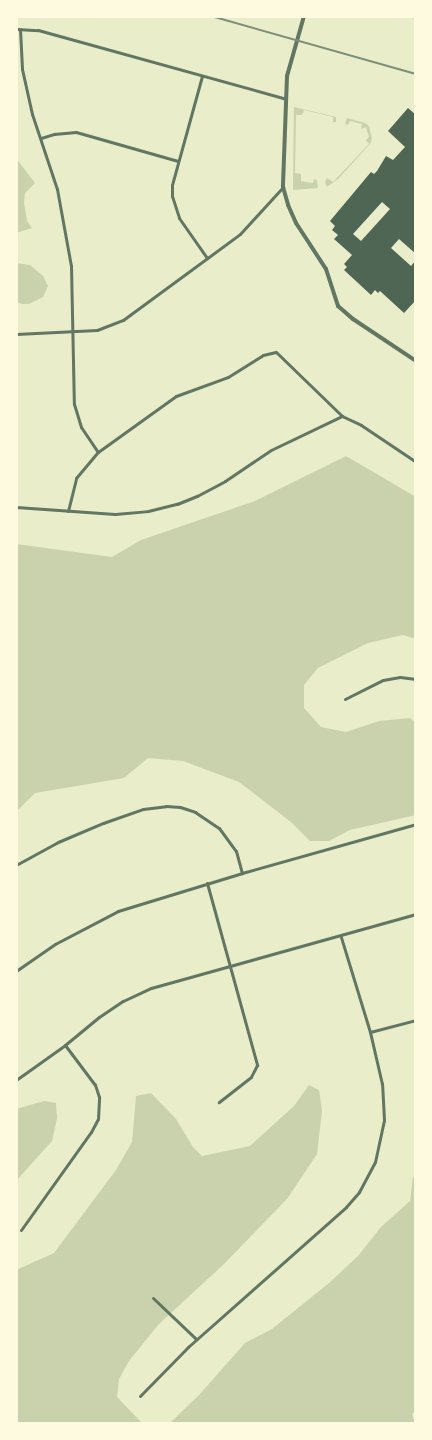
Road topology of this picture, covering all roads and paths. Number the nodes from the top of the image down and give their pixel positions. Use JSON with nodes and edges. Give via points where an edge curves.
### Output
{"nodes":[{"id":1,"x":304,"y":16,"type":"edge"},
{"id":2,"x":18,"y":29,"type":"edge"},
{"id":3,"x":202,"y":76,"type":"junction"},
{"id":4,"x":286,"y":99,"type":"junction"},
{"id":5,"x":41,"y":138,"type":"junction"},
{"id":6,"x":178,"y":161,"type":"junction"},
{"id":7,"x":283,"y":188,"type":"junction"},
{"id":8,"x":207,"y":258,"type":"junction"},
{"id":9,"x":73,"y":332,"type":"junction"},
{"id":10,"x":16,"y":334,"type":"edge"},
{"id":11,"x":416,"y":361,"type":"edge"},
{"id":12,"x":342,"y":416,"type":"junction"},
{"id":13,"x":98,"y":452,"type":"junction"},
{"id":14,"x":416,"y":462,"type":"edge"},
{"id":15,"x":16,"y":507,"type":"edge"},
{"id":16,"x":68,"y":511,"type":"junction"},
{"id":17,"x":416,"y":679,"type":"edge"},
{"id":18,"x":345,"y":699,"type":"dead end"},
{"id":19,"x":416,"y":824,"type":"edge"},
{"id":20,"x":16,"y":865,"type":"edge"},
{"id":21,"x":242,"y":873,"type":"junction"},
{"id":22,"x":207,"y":883,"type":"junction"},
{"id":23,"x":416,"y":914,"type":"edge"},
{"id":24,"x":341,"y":936,"type":"junction"},
{"id":25,"x":231,"y":966,"type":"junction"},
{"id":26,"x":16,"y":971,"type":"edge"},
{"id":27,"x":416,"y":1020,"type":"edge"},
{"id":28,"x":370,"y":1032,"type":"junction"},
{"id":29,"x":66,"y":1045,"type":"junction"},
{"id":30,"x":16,"y":1080,"type":"edge"},
{"id":31,"x":219,"y":1102,"type":"dead end"},
{"id":32,"x":20,"y":1230,"type":"dead end"},
{"id":33,"x":153,"y":1298,"type":"dead end"},
{"id":34,"x":196,"y":1339,"type":"junction"},
{"id":35,"x":140,"y":1396,"type":"dead end"}],
"edges":[{"from":1,"to":4,"type":"street","via":[[287,76]]},
{"from":2,"to":3,"type":"street","via":[[38,30]]},
{"from":2,"to":5,"type":"street","via":[[22,69]]},
{"from":3,"to":4,"type":"street"},
{"from":3,"to":6,"type":"street"},
{"from":4,"to":7,"type":"street"},
{"from":5,"to":6,"type":"street","via":[[76,132]]},
{"from":5,"to":9,"type":"street","via":[[62,210],[71,266]]},
{"from":6,"to":8,"type":"street","via":[[172,185],[175,208]]},
{"from":7,"to":8,"type":"street","via":[[248,227]]},
{"from":7,"to":11,"type":"street","via":[[293,218],[326,269],[338,306]]},
{"from":8,"to":9,"type":"street","via":[[123,320],[97,330]]},
{"from":9,"to":10,"type":"street"},
{"from":9,"to":13,"type":"street","via":[[74,404],[81,427]]},
{"from":12,"to":13,"type":"street","via":[[276,352],[228,377],[185,391]]},
{"from":12,"to":14,"type":"street"},
{"from":12,"to":16,"type":"street","via":[[271,450],[224,481],[177,504],[115,514]]},
{"from":13,"to":16,"type":"street","via":[[76,478]]},
{"from":15,"to":16,"type":"street"},
{"from":17,"to":18,"type":"street","via":[[382,680]]},
{"from":19,"to":21,"type":"street"},
{"from":20,"to":21,"type":"street","via":[[103,823],[143,809],[166,806],[195,812],[215,824],[236,851]]},
{"from":21,"to":22,"type":"street"},
{"from":22,"to":25,"type":"street"},
{"from":22,"to":26,"type":"street","via":[[118,911],[55,944]]},
{"from":23,"to":24,"type":"street"},
{"from":24,"to":25,"type":"street"},
{"from":24,"to":28,"type":"street"},
{"from":25,"to":29,"type":"street","via":[[151,988],[123,1001]]},
{"from":25,"to":31,"type":"street","via":[[257,1064],[251,1077]]},
{"from":27,"to":28,"type":"street"},
{"from":28,"to":34,"type":"street","via":[[382,1084],[384,1120],[378,1152],[368,1177],[340,1214]]},
{"from":29,"to":30,"type":"street"},
{"from":29,"to":32,"type":"street","via":[[96,1085],[98,1119]]},
{"from":33,"to":34,"type":"street"},
{"from":34,"to":35,"type":"street"}]}
